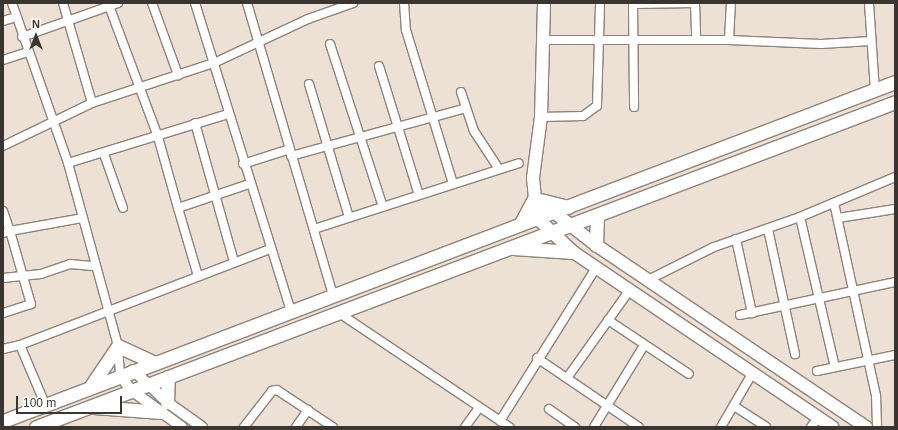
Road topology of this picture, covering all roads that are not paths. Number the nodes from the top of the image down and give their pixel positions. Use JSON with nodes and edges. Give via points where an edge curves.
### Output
{"nodes":[{"id":1,"x":12,"y":3,"type":"edge"},
{"id":2,"x":63,"y":3,"type":"edge"},
{"id":3,"x":118,"y":3,"type":"edge"},
{"id":4,"x":152,"y":3,"type":"edge"},
{"id":5,"x":195,"y":3,"type":"edge"},
{"id":6,"x":247,"y":3,"type":"edge"},
{"id":7,"x":353,"y":3,"type":"edge"},
{"id":8,"x":404,"y":3,"type":"edge"},
{"id":9,"x":544,"y":3,"type":"edge"},
{"id":10,"x":600,"y":3,"type":"edge"},
{"id":11,"x":633,"y":3,"type":"edge"},
{"id":12,"x":695,"y":3,"type":"edge"},
{"id":13,"x":731,"y":3,"type":"edge"},
{"id":14,"x":869,"y":3,"type":"edge"},
{"id":15,"x":108,"y":5,"type":"edge"},
{"id":16,"x":16,"y":17,"type":"junction"},
{"id":17,"x":69,"y":20,"type":"junction"},
{"id":18,"x":3,"y":21,"type":"edge"},
{"id":19,"x":22,"y":37,"type":"junction"},
{"id":20,"x":632,"y":39,"type":"junction"},
{"id":21,"x":544,"y":40,"type":"junction"},
{"id":22,"x":598,"y":40,"type":"junction"},
{"id":23,"x":696,"y":40,"type":"junction"},
{"id":24,"x":729,"y":40,"type":"junction"},
{"id":25,"x":870,"y":41,"type":"junction"},
{"id":26,"x":260,"y":44,"type":"junction"},
{"id":27,"x":330,"y":44,"type":"dead end"},
{"id":28,"x":28,"y":52,"type":"junction"},
{"id":29,"x":3,"y":60,"type":"edge"},
{"id":30,"x":214,"y":63,"type":"junction"},
{"id":31,"x":379,"y":66,"type":"dead end"},
{"id":32,"x":178,"y":75,"type":"junction"},
{"id":33,"x":895,"y":82,"type":"edge"},
{"id":34,"x":309,"y":84,"type":"dead end"},
{"id":35,"x":137,"y":89,"type":"junction"},
{"id":36,"x":875,"y":90,"type":"junction"},
{"id":37,"x":460,"y":92,"type":"dead end"},
{"id":38,"x":895,"y":102,"type":"edge"},
{"id":39,"x":92,"y":103,"type":"junction"},
{"id":40,"x":634,"y":106,"type":"dead end"},
{"id":41,"x":466,"y":108,"type":"junction"},
{"id":42,"x":228,"y":114,"type":"junction"},
{"id":43,"x":541,"y":117,"type":"junction"},
{"id":44,"x":433,"y":118,"type":"junction"},
{"id":45,"x":54,"y":122,"type":"junction"},
{"id":46,"x":195,"y":124,"type":"junction"},
{"id":47,"x":398,"y":128,"type":"junction"},
{"id":48,"x":158,"y":138,"type":"junction"},
{"id":49,"x":363,"y":138,"type":"junction"},
{"id":50,"x":3,"y":146,"type":"edge"},
{"id":51,"x":327,"y":147,"type":"junction"},
{"id":52,"x":290,"y":153,"type":"junction"},
{"id":53,"x":104,"y":154,"type":"junction"},
{"id":54,"x":68,"y":163,"type":"junction"},
{"id":55,"x":519,"y":163,"type":"dead end"},
{"id":56,"x":243,"y":164,"type":"junction"},
{"id":57,"x":498,"y":170,"type":"junction"},
{"id":58,"x":895,"y":177,"type":"edge"},
{"id":59,"x":249,"y":184,"type":"junction"},
{"id":60,"x":453,"y":184,"type":"junction"},
{"id":61,"x":215,"y":194,"type":"junction"},
{"id":62,"x":419,"y":195,"type":"junction"},
{"id":63,"x":536,"y":197,"type":"junction"},
{"id":64,"x":834,"y":203,"type":"junction"},
{"id":65,"x":383,"y":207,"type":"junction"},
{"id":66,"x":568,"y":207,"type":"junction"},
{"id":67,"x":123,"y":208,"type":"dead end"},
{"id":68,"x":178,"y":208,"type":"junction"},
{"id":69,"x":895,"y":209,"type":"edge"},
{"id":70,"x":3,"y":212,"type":"edge"},
{"id":71,"x":551,"y":212,"type":"junction"},
{"id":72,"x":597,"y":216,"type":"junction"},
{"id":73,"x":349,"y":217,"type":"junction"},
{"id":74,"x":800,"y":217,"type":"junction"},
{"id":75,"x":82,"y":218,"type":"junction"},
{"id":76,"x":536,"y":218,"type":"junction"},
{"id":77,"x":838,"y":218,"type":"junction"},
{"id":78,"x":521,"y":223,"type":"junction"},
{"id":79,"x":568,"y":226,"type":"junction"},
{"id":80,"x":314,"y":229,"type":"junction"},
{"id":81,"x":768,"y":229,"type":"junction"},
{"id":82,"x":6,"y":232,"type":"edge"},
{"id":83,"x":550,"y":232,"type":"junction"},
{"id":84,"x":736,"y":239,"type":"junction"},
{"id":85,"x":596,"y":245,"type":"junction"},
{"id":86,"x":507,"y":248,"type":"junction"},
{"id":87,"x":270,"y":249,"type":"junction"},
{"id":88,"x":573,"y":252,"type":"junction"},
{"id":89,"x":234,"y":262,"type":"junction"},
{"id":90,"x":95,"y":266,"type":"junction"},
{"id":91,"x":596,"y":268,"type":"junction"},
{"id":92,"x":23,"y":274,"type":"junction"},
{"id":93,"x":198,"y":276,"type":"junction"},
{"id":94,"x":3,"y":278,"type":"edge"},
{"id":95,"x":648,"y":280,"type":"junction"},
{"id":96,"x":895,"y":282,"type":"edge"},
{"id":97,"x":855,"y":289,"type":"junction"},
{"id":98,"x":629,"y":291,"type":"junction"},
{"id":99,"x":333,"y":295,"type":"junction"},
{"id":100,"x":821,"y":298,"type":"junction"},
{"id":101,"x":786,"y":306,"type":"junction"},
{"id":102,"x":109,"y":309,"type":"junction"},
{"id":103,"x":290,"y":312,"type":"junction"},
{"id":104,"x":3,"y":313,"type":"edge"},
{"id":105,"x":339,"y":313,"type":"junction"},
{"id":106,"x":752,"y":313,"type":"junction"},
{"id":107,"x":740,"y":315,"type":"dead end"},
{"id":108,"x":608,"y":320,"type":"junction"},
{"id":109,"x":20,"y":345,"type":"junction"},
{"id":110,"x":118,"y":346,"type":"junction"},
{"id":111,"x":643,"y":346,"type":"junction"},
{"id":112,"x":3,"y":350,"type":"edge"},
{"id":113,"x":794,"y":354,"type":"dead end"},
{"id":114,"x":895,"y":355,"type":"edge"},
{"id":115,"x":537,"y":358,"type":"junction"},
{"id":116,"x":120,"y":359,"type":"junction"},
{"id":117,"x":869,"y":360,"type":"junction"},
{"id":118,"x":155,"y":363,"type":"junction"},
{"id":119,"x":835,"y":367,"type":"junction"},
{"id":120,"x":133,"y":370,"type":"junction"},
{"id":121,"x":817,"y":371,"type":"dead end"},
{"id":122,"x":689,"y":374,"type":"dead end"},
{"id":123,"x":752,"y":374,"type":"junction"},
{"id":124,"x":120,"y":375,"type":"junction"},
{"id":125,"x":168,"y":377,"type":"junction"},
{"id":126,"x":567,"y":378,"type":"junction"},
{"id":127,"x":146,"y":384,"type":"junction"},
{"id":128,"x":91,"y":386,"type":"junction"},
{"id":129,"x":131,"y":390,"type":"junction"},
{"id":130,"x":45,"y":404,"type":"junction"},
{"id":131,"x":609,"y":406,"type":"junction"},
{"id":132,"x":734,"y":406,"type":"junction"},
{"id":133,"x":90,"y":407,"type":"junction"},
{"id":134,"x":164,"y":407,"type":"junction"},
{"id":135,"x":478,"y":408,"type":"junction"},
{"id":136,"x":549,"y":409,"type":"dead end"},
{"id":137,"x":308,"y":410,"type":"junction"},
{"id":138,"x":3,"y":421,"type":"edge"},
{"id":139,"x":500,"y":421,"type":"junction"},
{"id":140,"x":814,"y":422,"type":"edge"},
{"id":141,"x":36,"y":427,"type":"edge"},
{"id":142,"x":182,"y":427,"type":"edge"},
{"id":143,"x":202,"y":427,"type":"edge"},
{"id":144,"x":244,"y":427,"type":"edge"},
{"id":145,"x":296,"y":427,"type":"edge"},
{"id":146,"x":334,"y":427,"type":"edge"},
{"id":147,"x":464,"y":427,"type":"edge"},
{"id":148,"x":509,"y":427,"type":"edge"},
{"id":149,"x":575,"y":427,"type":"edge"},
{"id":150,"x":594,"y":427,"type":"edge"},
{"id":151,"x":640,"y":427,"type":"edge"},
{"id":152,"x":721,"y":427,"type":"edge"},
{"id":153,"x":766,"y":427,"type":"edge"},
{"id":154,"x":832,"y":427,"type":"edge"},
{"id":155,"x":866,"y":427,"type":"edge"},
{"id":156,"x":877,"y":427,"type":"edge"}],
"edges":[{"from":1,"to":16,"type":"street"},
{"from":2,"to":17,"type":"street"},
{"from":3,"to":15,"type":"street"},
{"from":4,"to":32,"type":"street"},
{"from":5,"to":30,"type":"street"},
{"from":6,"to":26,"type":"street"},
{"from":7,"to":26,"type":"street","via":[[308,19]]},
{"from":8,"to":44,"type":"street","via":[[406,30]]},
{"from":9,"to":21,"type":"main road"},
{"from":10,"to":22,"type":"street"},
{"from":11,"to":12,"type":"street"},
{"from":11,"to":20,"type":"street"},
{"from":12,"to":23,"type":"street"},
{"from":13,"to":24,"type":"street"},
{"from":14,"to":25,"type":"street"},
{"from":15,"to":17,"type":"street"},
{"from":15,"to":35,"type":"street"},
{"from":16,"to":18,"type":"street"},
{"from":16,"to":19,"type":"street"},
{"from":17,"to":19,"type":"street"},
{"from":17,"to":39,"type":"street"},
{"from":19,"to":28,"type":"street"},
{"from":20,"to":22,"type":"street"},
{"from":20,"to":23,"type":"street"},
{"from":20,"to":40,"type":"street"},
{"from":21,"to":22,"type":"street"},
{"from":21,"to":43,"type":"main road"},
{"from":22,"to":43,"type":"street","via":[[597,106],[583,116]]},
{"from":23,"to":24,"type":"street"},
{"from":24,"to":25,"type":"street","via":[[821,44]]},
{"from":25,"to":36,"type":"street"},
{"from":26,"to":30,"type":"street"},
{"from":26,"to":52,"type":"street"},
{"from":27,"to":49,"type":"street"},
{"from":28,"to":29,"type":"street"},
{"from":28,"to":45,"type":"street"},
{"from":30,"to":32,"type":"street"},
{"from":30,"to":42,"type":"street"},
{"from":31,"to":47,"type":"street"},
{"from":32,"to":35,"type":"street"},
{"from":33,"to":36,"type":"main road"},
{"from":34,"to":51,"type":"street"},
{"from":35,"to":39,"type":"street"},
{"from":35,"to":48,"type":"street"},
{"from":36,"to":66,"type":"main road"},
{"from":37,"to":41,"type":"street"},
{"from":38,"to":72,"type":"main road"},
{"from":39,"to":45,"type":"street"},
{"from":41,"to":44,"type":"street"},
{"from":41,"to":57,"type":"street","via":[[474,131]]},
{"from":42,"to":46,"type":"street"},
{"from":42,"to":56,"type":"street"},
{"from":43,"to":63,"type":"main road"},
{"from":44,"to":47,"type":"street"},
{"from":44,"to":60,"type":"street"},
{"from":45,"to":50,"type":"street"},
{"from":45,"to":54,"type":"street"},
{"from":46,"to":48,"type":"street"},
{"from":46,"to":61,"type":"street"},
{"from":47,"to":49,"type":"street"},
{"from":47,"to":62,"type":"street"},
{"from":48,"to":53,"type":"street"},
{"from":48,"to":68,"type":"street"},
{"from":49,"to":51,"type":"street"},
{"from":49,"to":65,"type":"street"},
{"from":51,"to":52,"type":"street"},
{"from":51,"to":73,"type":"street"},
{"from":52,"to":56,"type":"street"},
{"from":52,"to":80,"type":"street"},
{"from":53,"to":54,"type":"street"},
{"from":53,"to":67,"type":"street"},
{"from":54,"to":75,"type":"street"},
{"from":55,"to":57,"type":"street"},
{"from":56,"to":59,"type":"street"},
{"from":57,"to":60,"type":"street"},
{"from":58,"to":64,"type":"street"},
{"from":59,"to":61,"type":"street"},
{"from":59,"to":87,"type":"street"},
{"from":60,"to":62,"type":"street"},
{"from":61,"to":68,"type":"street"},
{"from":61,"to":89,"type":"street"},
{"from":62,"to":65,"type":"street"},
{"from":63,"to":66,"type":"main road"},
{"from":63,"to":71,"type":"main road"},
{"from":63,"to":76,"type":"main road"},
{"from":63,"to":78,"type":"main road"},
{"from":64,"to":74,"type":"street"},
{"from":64,"to":77,"type":"street"},
{"from":65,"to":73,"type":"street"},
{"from":66,"to":71,"type":"main road"},
{"from":68,"to":93,"type":"street"},
{"from":69,"to":77,"type":"street"},
{"from":70,"to":82,"type":"street"},
{"from":71,"to":76,"type":"main road"},
{"from":71,"to":79,"type":"main road"},
{"from":72,"to":79,"type":"main road"},
{"from":72,"to":85,"type":"main road"},
{"from":73,"to":80,"type":"street"},
{"from":74,"to":81,"type":"street"},
{"from":74,"to":100,"type":"street"},
{"from":75,"to":82,"type":"street"},
{"from":75,"to":90,"type":"street"},
{"from":76,"to":78,"type":"main road"},
{"from":76,"to":83,"type":"main road"},
{"from":77,"to":97,"type":"street"},
{"from":78,"to":99,"type":"main road"},
{"from":79,"to":83,"type":"main road"},
{"from":79,"to":85,"type":"main road"},
{"from":80,"to":99,"type":"street"},
{"from":81,"to":84,"type":"street"},
{"from":81,"to":101,"type":"street"},
{"from":82,"to":92,"type":"street"},
{"from":83,"to":86,"type":"main road"},
{"from":83,"to":88,"type":"main road"},
{"from":84,"to":95,"type":"street"},
{"from":84,"to":106,"type":"street"},
{"from":85,"to":95,"type":"main road"},
{"from":86,"to":88,"type":"main road"},
{"from":86,"to":105,"type":"main road"},
{"from":87,"to":89,"type":"street"},
{"from":87,"to":103,"type":"street"},
{"from":88,"to":91,"type":"main road"},
{"from":89,"to":93,"type":"street"},
{"from":90,"to":92,"type":"street","via":[[70,264],[41,274]]},
{"from":90,"to":102,"type":"street"},
{"from":91,"to":98,"type":"main road"},
{"from":91,"to":115,"type":"street"},
{"from":92,"to":94,"type":"street"},
{"from":92,"to":104,"type":"street","via":[[31,304]]},
{"from":93,"to":102,"type":"street"},
{"from":95,"to":155,"type":"main road"},
{"from":96,"to":97,"type":"street"},
{"from":97,"to":100,"type":"street"},
{"from":97,"to":117,"type":"street"},
{"from":98,"to":108,"type":"street"},
{"from":98,"to":123,"type":"main road"},
{"from":99,"to":103,"type":"main road"},
{"from":100,"to":101,"type":"street"},
{"from":100,"to":119,"type":"street"},
{"from":101,"to":106,"type":"street"},
{"from":101,"to":113,"type":"street"},
{"from":102,"to":109,"type":"street"},
{"from":102,"to":110,"type":"street"},
{"from":103,"to":118,"type":"main road"},
{"from":105,"to":125,"type":"main road"},
{"from":105,"to":135,"type":"street"},
{"from":106,"to":107,"type":"street"},
{"from":108,"to":111,"type":"street"},
{"from":108,"to":126,"type":"street"},
{"from":109,"to":112,"type":"street"},
{"from":109,"to":130,"type":"street"},
{"from":110,"to":116,"type":"street"},
{"from":110,"to":118,"type":"main road"},
{"from":110,"to":128,"type":"main road"},
{"from":111,"to":122,"type":"street"},
{"from":111,"to":131,"type":"street"},
{"from":114,"to":117,"type":"street"},
{"from":115,"to":126,"type":"street"},
{"from":115,"to":139,"type":"street"},
{"from":116,"to":120,"type":"street"},
{"from":116,"to":124,"type":"street"},
{"from":117,"to":119,"type":"street"},
{"from":117,"to":156,"type":"street"},
{"from":118,"to":120,"type":"main road"},
{"from":119,"to":121,"type":"street"},
{"from":120,"to":124,"type":"main road"},
{"from":120,"to":127,"type":"street"},
{"from":123,"to":132,"type":"street"},
{"from":123,"to":140,"type":"main road"},
{"from":124,"to":128,"type":"main road"},
{"from":124,"to":129,"type":"street"},
{"from":125,"to":127,"type":"main road"},
{"from":125,"to":134,"type":"main road"},
{"from":126,"to":131,"type":"street"},
{"from":127,"to":129,"type":"main road"},
{"from":127,"to":134,"type":"street"},
{"from":128,"to":130,"type":"main road"},
{"from":129,"to":133,"type":"main road"},
{"from":129,"to":134,"type":"street"},
{"from":130,"to":138,"type":"main road"},
{"from":131,"to":150,"type":"street"},
{"from":131,"to":151,"type":"street"},
{"from":132,"to":152,"type":"street"},
{"from":132,"to":153,"type":"street"},
{"from":133,"to":134,"type":"main road"},
{"from":133,"to":141,"type":"main road"},
{"from":134,"to":142,"type":"street"},
{"from":134,"to":143,"type":"street"},
{"from":135,"to":139,"type":"street"},
{"from":135,"to":147,"type":"street"},
{"from":136,"to":149,"type":"street"},
{"from":137,"to":144,"type":"street","via":[[277,390],[272,391]]},
{"from":137,"to":145,"type":"street"},
{"from":137,"to":146,"type":"street"},
{"from":139,"to":148,"type":"street"},
{"from":140,"to":154,"type":"main road"}]}
